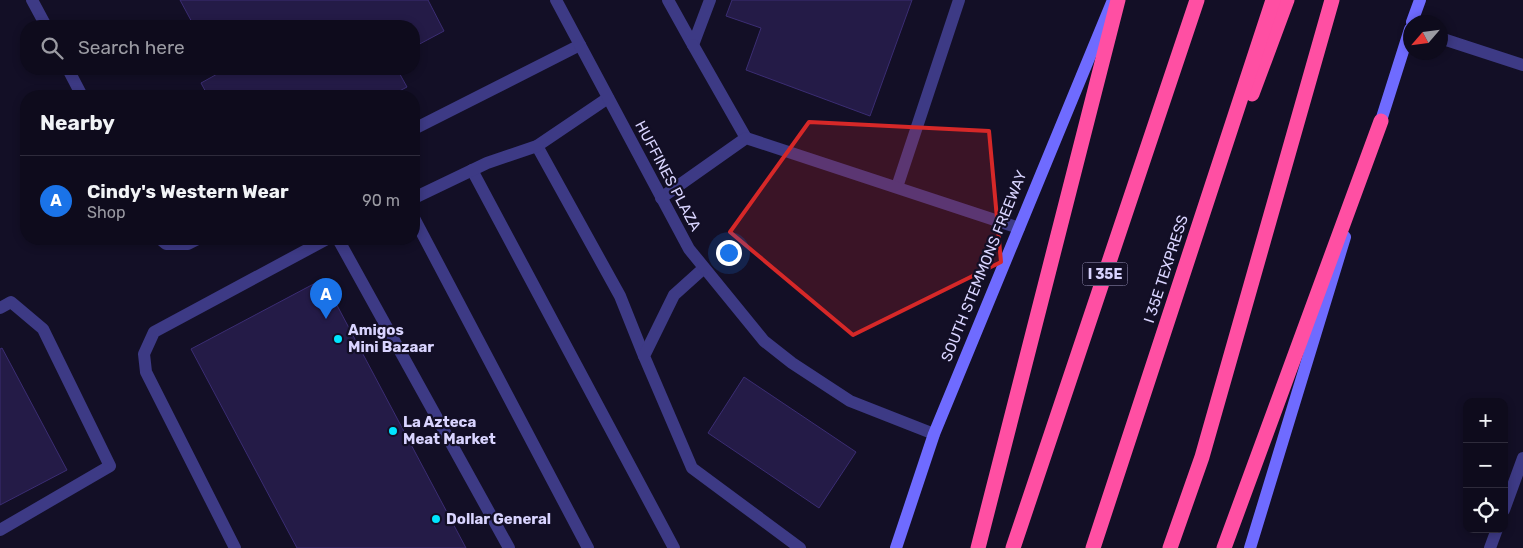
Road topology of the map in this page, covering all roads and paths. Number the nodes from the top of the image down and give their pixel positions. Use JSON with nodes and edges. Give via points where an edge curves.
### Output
{"nodes":[{"id":1,"x":32,"y":0,"type":"edge"},
{"id":2,"x":556,"y":0,"type":"edge"},
{"id":3,"x":668,"y":0,"type":"edge"},
{"id":4,"x":710,"y":0,"type":"edge"},
{"id":5,"x":959,"y":0,"type":"edge"},
{"id":6,"x":1113,"y":0,"type":"edge"},
{"id":7,"x":1118,"y":0,"type":"edge"},
{"id":8,"x":1197,"y":0,"type":"edge"},
{"id":9,"x":1273,"y":0,"type":"edge"},
{"id":10,"x":1287,"y":0,"type":"edge"},
{"id":11,"x":1332,"y":0,"type":"edge"},
{"id":12,"x":1420,"y":0,"type":"edge"},
{"id":13,"x":1415,"y":15,"type":"edge"},
{"id":14,"x":43,"y":20,"type":"edge"},
{"id":15,"x":1448,"y":41,"type":"edge"},
{"id":16,"x":580,"y":45,"type":"junction"},
{"id":17,"x":693,"y":45,"type":"junction"},
{"id":18,"x":1403,"y":51,"type":"edge"},
{"id":19,"x":1523,"y":64,"type":"edge"},
{"id":20,"x":71,"y":75,"type":"edge"},
{"id":21,"x":79,"y":90,"type":"edge"},
{"id":22,"x":608,"y":98,"type":"junction"},
{"id":23,"x":1381,"y":121,"type":"junction"},
{"id":24,"x":420,"y":126,"type":"edge"},
{"id":25,"x":746,"y":138,"type":"junction"},
{"id":26,"x":537,"y":146,"type":"junction"},
{"id":27,"x":472,"y":170,"type":"junction"},
{"id":28,"x":898,"y":187,"type":"junction"},
{"id":29,"x":420,"y":195,"type":"edge"},
{"id":30,"x":661,"y":198,"type":"junction"},
{"id":31,"x":1019,"y":228,"type":"junction"},
{"id":32,"x":420,"y":229,"type":"edge"},
{"id":33,"x":316,"y":245,"type":"edge"},
{"id":34,"x":341,"y":245,"type":"edge"},
{"id":35,"x":704,"y":268,"type":"junction"},
{"id":36,"x":0,"y":308,"type":"edge"},
{"id":37,"x":644,"y":356,"type":"junction"},
{"id":38,"x":934,"y":434,"type":"junction"},
{"id":39,"x":1523,"y":458,"type":"edge"},
{"id":40,"x":1508,"y":499,"type":"edge"},
{"id":41,"x":1104,"y":515,"type":"junction"},
{"id":42,"x":0,"y":530,"type":"edge"},
{"id":43,"x":1496,"y":533,"type":"edge"},
{"id":44,"x":235,"y":548,"type":"edge"},
{"id":45,"x":509,"y":548,"type":"edge"},
{"id":46,"x":588,"y":548,"type":"edge"},
{"id":47,"x":674,"y":548,"type":"edge"},
{"id":48,"x":800,"y":548,"type":"edge"},
{"id":49,"x":896,"y":548,"type":"edge"},
{"id":50,"x":978,"y":548,"type":"edge"},
{"id":51,"x":1012,"y":548,"type":"edge"},
{"id":52,"x":1093,"y":548,"type":"edge"},
{"id":53,"x":1170,"y":548,"type":"edge"},
{"id":54,"x":1224,"y":548,"type":"edge"},
{"id":55,"x":1250,"y":548,"type":"edge"},
{"id":56,"x":1490,"y":548,"type":"edge"}],
"edges":[{"from":1,"to":14,"type":"street"},
{"from":2,"to":16,"type":"street","name":"HUFFINES PLAZA"},
{"from":3,"to":17,"type":"street"},
{"from":4,"to":17,"type":"street"},
{"from":5,"to":28,"type":"street"},
{"from":6,"to":31,"type":"main road","name":"SOUTH STEMMONS FREEWAY"},
{"from":7,"to":50,"type":"highway"},
{"from":8,"to":51,"type":"highway","number":"I 35E"},
{"from":9,"to":41,"type":"highway","name":"I 35E TEXPRESS"},
{"from":10,"to":41,"type":"highway"},
{"from":11,"to":53,"type":"highway","via":[[1202,457]]},
{"from":12,"to":13,"type":"main road"},
{"from":15,"to":19,"type":"street"},
{"from":16,"to":22,"type":"street","name":"HUFFINES PLAZA"},
{"from":16,"to":24,"type":"street"},
{"from":17,"to":25,"type":"street"},
{"from":18,"to":23,"type":"main road"},
{"from":20,"to":21,"type":"street"},
{"from":22,"to":26,"type":"street"},
{"from":22,"to":30,"type":"street","name":"HUFFINES PLAZA"},
{"from":23,"to":54,"type":"highway"},
{"from":23,"to":55,"type":"main road"},
{"from":25,"to":28,"type":"street"},
{"from":25,"to":30,"type":"street"},
{"from":26,"to":27,"type":"street"},
{"from":26,"to":37,"type":"street","via":[[620,296]]},
{"from":27,"to":29,"type":"street"},
{"from":27,"to":47,"type":"street"},
{"from":28,"to":31,"type":"street"},
{"from":30,"to":35,"type":"street","name":"HUFFINES PLAZA","via":[[688,249]]},
{"from":31,"to":38,"type":"main road","name":"SOUTH STEMMONS FREEWAY"},
{"from":32,"to":46,"type":"street"},
{"from":33,"to":44,"type":"street","via":[[154,332],[144,354],[146,372]]},
{"from":34,"to":45,"type":"street"},
{"from":35,"to":37,"type":"street","via":[[674,294]]},
{"from":35,"to":38,"type":"street","name":"HUFFINES PLAZA","via":[[764,342],[792,363],[850,401]]},
{"from":36,"to":42,"type":"street","via":[[11,302],[43,330],[110,466]]},
{"from":37,"to":48,"type":"street","via":[[692,468]]},
{"from":38,"to":49,"type":"main road","name":"SOUTH STEMMONS FREEWAY"},
{"from":39,"to":40,"type":"street"},
{"from":41,"to":52,"type":"highway","name":"I 35E TEXPRESS"},
{"from":43,"to":56,"type":"street"}]}
